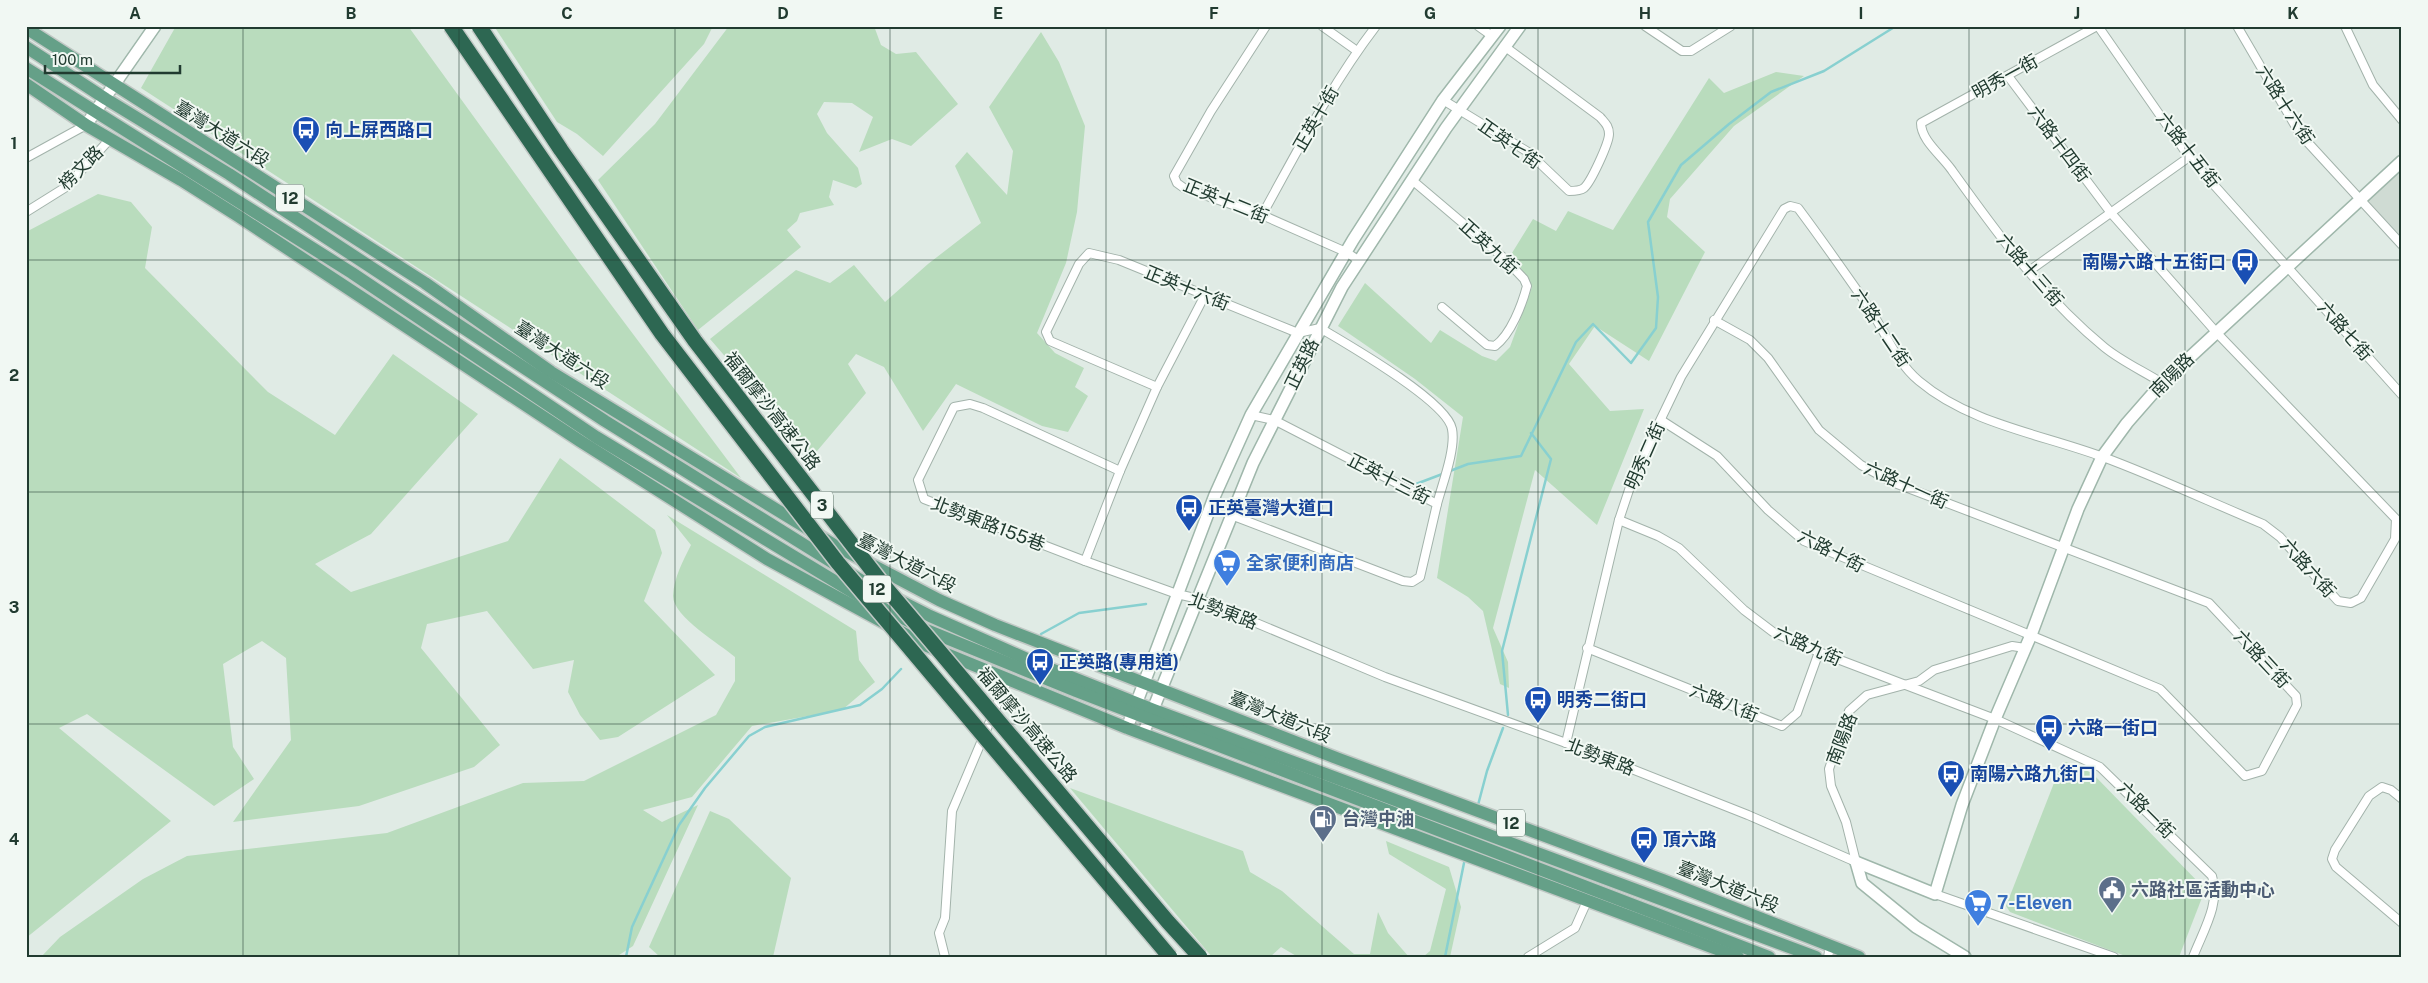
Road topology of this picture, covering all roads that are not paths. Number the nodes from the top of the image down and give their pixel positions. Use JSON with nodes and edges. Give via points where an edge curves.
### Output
{"nodes":[{"id":1,"x":155,"y":26,"type":"edge"},
{"id":2,"x":451,"y":26,"type":"edge"},
{"id":3,"x":479,"y":26,"type":"edge"},
{"id":4,"x":1266,"y":26,"type":"edge"},
{"id":5,"x":1322,"y":26,"type":"edge"},
{"id":6,"x":1376,"y":26,"type":"edge"},
{"id":7,"x":1478,"y":26,"type":"edge"},
{"id":8,"x":1500,"y":26,"type":"edge"},
{"id":9,"x":1520,"y":26,"type":"edge"},
{"id":10,"x":1646,"y":26,"type":"edge"},
{"id":11,"x":1731,"y":26,"type":"edge"},
{"id":12,"x":2097,"y":26,"type":"edge"},
{"id":13,"x":2237,"y":26,"type":"edge"},
{"id":14,"x":2345,"y":26,"type":"edge"},
{"id":15,"x":26,"y":28,"type":"edge"},
{"id":16,"x":1492,"y":36,"type":"junction"},
{"id":17,"x":1504,"y":46,"type":"junction"},
{"id":18,"x":26,"y":47,"type":"edge"},
{"id":19,"x":1357,"y":51,"type":"junction"},
{"id":20,"x":26,"y":68,"type":"edge"},
{"id":21,"x":2008,"y":76,"type":"junction"},
{"id":22,"x":26,"y":84,"type":"edge"},
{"id":23,"x":115,"y":86,"type":"junction"},
{"id":24,"x":106,"y":99,"type":"junction"},
{"id":25,"x":1443,"y":100,"type":"junction"},
{"id":26,"x":1460,"y":110,"type":"junction"},
{"id":27,"x":96,"y":113,"type":"junction"},
{"id":28,"x":2402,"y":120,"type":"edge"},
{"id":29,"x":86,"y":125,"type":"junction"},
{"id":30,"x":1921,"y":132,"type":"joint"},
{"id":31,"x":110,"y":139,"type":"junction"},
{"id":32,"x":2189,"y":157,"type":"junction"},
{"id":33,"x":26,"y":158,"type":"edge"},
{"id":34,"x":2402,"y":161,"type":"edge"},
{"id":35,"x":1412,"y":180,"type":"junction"},
{"id":36,"x":2360,"y":200,"type":"junction"},
{"id":37,"x":1798,"y":208,"type":"joint"},
{"id":38,"x":26,"y":212,"type":"edge"},
{"id":39,"x":2111,"y":213,"type":"junction"},
{"id":40,"x":1262,"y":215,"type":"junction"},
{"id":41,"x":2402,"y":245,"type":"edge"},
{"id":42,"x":1346,"y":252,"type":"junction"},
{"id":43,"x":1358,"y":260,"type":"junction"},
{"id":44,"x":2289,"y":266,"type":"junction"},
{"id":45,"x":2029,"y":271,"type":"junction"},
{"id":46,"x":1205,"y":295,"type":"junction"},
{"id":47,"x":1442,"y":307,"type":"dead end"},
{"id":48,"x":1714,"y":320,"type":"junction"},
{"id":49,"x":1320,"y":328,"type":"junction"},
{"id":50,"x":2216,"y":332,"type":"junction"},
{"id":51,"x":1298,"y":333,"type":"junction"},
{"id":52,"x":2162,"y":383,"type":"junction"},
{"id":53,"x":1157,"y":387,"type":"junction"},
{"id":54,"x":2402,"y":395,"type":"edge"},
{"id":55,"x":1251,"y":415,"type":"junction"},
{"id":56,"x":1274,"y":420,"type":"junction"},
{"id":57,"x":1661,"y":420,"type":"junction"},
{"id":58,"x":2102,"y":457,"type":"junction"},
{"id":59,"x":1120,"y":471,"type":"junction"},
{"id":60,"x":1437,"y":504,"type":"junction"},
{"id":61,"x":1231,"y":515,"type":"junction"},
{"id":62,"x":1619,"y":520,"type":"junction"},
{"id":63,"x":2062,"y":548,"type":"junction"},
{"id":64,"x":1085,"y":561,"type":"junction"},
{"id":65,"x":1177,"y":594,"type":"junction"},
{"id":66,"x":1199,"y":599,"type":"junction"},
{"id":67,"x":2031,"y":634,"type":"junction"},
{"id":68,"x":1587,"y":648,"type":"junction"},
{"id":69,"x":2025,"y":648,"type":"junction"},
{"id":70,"x":1819,"y":652,"type":"junction"},
{"id":71,"x":1007,"y":681,"type":"junction"},
{"id":72,"x":1144,"y":682,"type":"junction"},
{"id":73,"x":1903,"y":685,"type":"junction"},
{"id":74,"x":1162,"y":689,"type":"junction"},
{"id":75,"x":1134,"y":708,"type":"junction"},
{"id":76,"x":1152,"y":715,"type":"junction"},
{"id":77,"x":1995,"y":719,"type":"junction"},
{"id":78,"x":1126,"y":728,"type":"junction"},
{"id":79,"x":1143,"y":734,"type":"junction"},
{"id":80,"x":1566,"y":744,"type":"junction"},
{"id":81,"x":2402,"y":799,"type":"edge"},
{"id":82,"x":1856,"y":862,"type":"junction"},
{"id":83,"x":1935,"y":894,"type":"junction"},
{"id":84,"x":1588,"y":899,"type":"junction"},
{"id":85,"x":2402,"y":923,"type":"edge"},
{"id":86,"x":1829,"y":952,"type":"edge"},
{"id":87,"x":945,"y":957,"type":"edge"},
{"id":88,"x":1170,"y":957,"type":"edge"},
{"id":89,"x":1200,"y":957,"type":"edge"},
{"id":90,"x":1528,"y":957,"type":"edge"},
{"id":91,"x":1738,"y":957,"type":"edge"},
{"id":92,"x":1769,"y":957,"type":"edge"},
{"id":93,"x":1816,"y":957,"type":"edge"},
{"id":94,"x":1860,"y":957,"type":"edge"},
{"id":95,"x":1965,"y":957,"type":"edge"},
{"id":96,"x":2114,"y":957,"type":"edge"},
{"id":97,"x":2193,"y":957,"type":"edge"}],
"edges":[{"from":1,"to":23,"type":"street"},
{"from":2,"to":88,"type":"highway","number":"3","bridge":true,"via":[[662,334],[821,541]]},
{"from":3,"to":89,"type":"highway","name":"福爾摩沙高速公路","number":"3","bridge":true,"via":[[695,341],[881,582]]},
{"from":4,"to":40,"type":"street","name":"正英十二街","via":[[1174,176],[1184,188]]},
{"from":5,"to":19,"type":"street"},
{"from":6,"to":19,"type":"street","name":"正英十街"},
{"from":7,"to":16,"type":"street"},
{"from":8,"to":16,"type":"street","name":"正英路"},
{"from":9,"to":17,"type":"street","name":"正英路"},
{"from":10,"to":11,"type":"street","via":[[1682,51],[1691,51]]},
{"from":12,"to":21,"type":"street","name":"明秀一街"},
{"from":12,"to":32,"type":"street","name":"六路十五街"},
{"from":13,"to":36,"type":"street","name":"六路十六街","via":[[2300,134]]},
{"from":14,"to":28,"type":"street","via":[[2372,85]]},
{"from":15,"to":23,"type":"main road","name":"臺灣大道六段","number":"12"},
{"from":16,"to":25,"type":"street","name":"正英路"},
{"from":17,"to":26,"type":"street","name":"正英路"},
{"from":17,"to":26,"type":"street","name":"正英七街","via":[[1608,126],[1609,136],[1584,188],[1574,192],[1569,190],[1528,152]]},
{"from":18,"to":24,"type":"main road","name":"臺灣大道六段","number":"12"},
{"from":19,"to":40,"type":"street","name":"正英十街","via":[[1320,109]]},
{"from":20,"to":27,"type":"main road","name":"臺灣大道六段","number":"12"},
{"from":21,"to":30,"type":"street","name":"明秀一街","via":[[1921,123]]},
{"from":21,"to":39,"type":"street","name":"六路十四街"},
{"from":22,"to":29,"type":"main road","number":"12"},
{"from":23,"to":24,"type":"street"},
{"from":23,"to":72,"type":"main road","name":"臺灣大道六段","number":"12","via":[[425,283],[551,372],[836,546],[939,600],[995,625]]},
{"from":24,"to":27,"type":"street"},
{"from":24,"to":75,"type":"main road","name":"臺灣大道六段","number":"12","via":[[237,179],[605,421],[868,584],[930,616]]},
{"from":25,"to":26,"type":"street","name":"正英七街"},
{"from":25,"to":42,"type":"street","name":"正英路"},
{"from":26,"to":35,"type":"street","name":"正英路"},
{"from":27,"to":29,"type":"street"},
{"from":27,"to":75,"type":"main road","name":"臺灣大道六段","number":"12","via":[[352,273],[596,437],[861,597],[924,629]]},
{"from":29,"to":31,"type":"main road","number":"12"},
{"from":29,"to":33,"type":"street"},
{"from":30,"to":45,"type":"street","name":"六路十三街","via":[[2010,251]]},
{"from":31,"to":38,"type":"street","name":"榜文路","via":[[66,187]]},
{"from":31,"to":71,"type":"main road","number":"12","via":[[181,180],[767,559],[927,646]]},
{"from":32,"to":39,"type":"street"},
{"from":32,"to":44,"type":"street","name":"六路十五街"},
{"from":34,"to":36,"type":"street","name":"南陽路"},
{"from":35,"to":43,"type":"street","name":"正英路"},
{"from":35,"to":47,"type":"street","name":"正英九街","via":[[1504,258],[1527,286],[1523,301],[1502,341],[1495,346],[1487,345]]},
{"from":36,"to":41,"type":"street","name":"六路十六街"},
{"from":36,"to":44,"type":"street","name":"南陽路"},
{"from":37,"to":48,"type":"street","name":"明秀二街","via":[[1790,206],[1784,209]]},
{"from":37,"to":58,"type":"street","name":"六路十二街","via":[[1869,307],[1902,364],[1919,381],[1955,406]]},
{"from":39,"to":45,"type":"street"},
{"from":39,"to":50,"type":"street","name":"六路十四街"},
{"from":40,"to":42,"type":"street","name":"正英十二街"},
{"from":42,"to":43,"type":"street","name":"正英十二街"},
{"from":42,"to":51,"type":"street","name":"正英路"},
{"from":43,"to":49,"type":"street","name":"正英路"},
{"from":44,"to":50,"type":"street","name":"南陽路"},
{"from":44,"to":54,"type":"street","name":"六路七街"},
{"from":45,"to":52,"type":"street","name":"六路十三街","via":[[2048,295],[2105,348]]},
{"from":46,"to":51,"type":"street","name":"正英十六街"},
{"from":46,"to":53,"type":"street"},
{"from":46,"to":53,"type":"street","name":"正英十六街","via":[[1100,254],[1089,253],[1079,264],[1046,332],[1050,341]]},
{"from":48,"to":57,"type":"street","name":"明秀二街"},
{"from":48,"to":63,"type":"street","name":"六路十一街","via":[[1750,340],[1768,358],[1819,430],[1861,465],[1892,482]]},
{"from":49,"to":51,"type":"street"},
{"from":49,"to":56,"type":"street","name":"正英路"},
{"from":49,"to":60,"type":"street","via":[[1398,375],[1446,416],[1452,429],[1452,443]]},
{"from":50,"to":52,"type":"street","name":"南陽路"},
{"from":50,"to":58,"type":"street","name":"六路六街","via":[[2396,519],[2394,539],[2361,598],[2351,603],[2338,601],[2280,537],[2263,524]]},
{"from":51,"to":55,"type":"street","name":"正英路"},
{"from":52,"to":58,"type":"street","name":"南陽路"},
{"from":53,"to":59,"type":"street"},
{"from":55,"to":56,"type":"street","name":"正英十三街"},
{"from":55,"to":65,"type":"street","name":"正英路"},
{"from":56,"to":60,"type":"street","name":"正英十三街"},
{"from":56,"to":61,"type":"street","name":"正英路"},
{"from":57,"to":62,"type":"street","name":"明秀二街","via":[[1634,475]]},
{"from":57,"to":67,"type":"street","name":"六路十街","via":[[1717,456],[1768,510],[1804,541]]},
{"from":58,"to":63,"type":"street","name":"南陽路"},
{"from":59,"to":64,"type":"street"},
{"from":59,"to":64,"type":"street","name":"北勢東路155巷","via":[[970,404],[954,407],[918,480],[924,498]]},
{"from":60,"to":61,"type":"street","name":"正英十三街","via":[[1420,577],[1412,582]]},
{"from":61,"to":66,"type":"street","name":"正英路"},
{"from":62,"to":68,"type":"street","name":"明秀二街"},
{"from":62,"to":70,"type":"street","name":"六路九街","via":[[1679,548],[1744,610],[1773,632]]},
{"from":63,"to":67,"type":"street","name":"南陽路"},
{"from":63,"to":67,"type":"street","name":"六路三街","via":[[2209,603],[2296,696],[2297,705],[2262,771],[2245,776],[2160,689]]},
{"from":64,"to":65,"type":"street","name":"北勢東路"},
{"from":65,"to":66,"type":"street","name":"北勢東路"},
{"from":65,"to":72,"type":"street","name":"正英路"},
{"from":66,"to":74,"type":"street","name":"正英路"},
{"from":66,"to":80,"type":"street","name":"北勢東路","via":[[1391,680]]},
{"from":67,"to":69,"type":"street","name":"南陽路"},
{"from":68,"to":70,"type":"street","name":"六路八街","via":[[1782,726],[1797,713]]},
{"from":68,"to":80,"type":"street","name":"明秀二街"},
{"from":69,"to":73,"type":"street","name":"南陽路","via":[[2012,646],[1967,658],[1934,670],[1919,681]]},
{"from":69,"to":77,"type":"street","name":"南陽路"},
{"from":70,"to":73,"type":"street","name":"六路九街"},
{"from":71,"to":78,"type":"main road","number":"12"},
{"from":71,"to":87,"type":"street","via":[[952,811],[945,918],[939,933]]},
{"from":72,"to":74,"type":"main road","name":"臺灣大道六段","number":"12"},
{"from":72,"to":75,"type":"street","name":"正英路"},
{"from":73,"to":77,"type":"street","name":"六路九街"},
{"from":73,"to":82,"type":"street","name":"南陽路","via":[[1866,695],[1849,712],[1829,769]]},
{"from":74,"to":76,"type":"street","name":"正英路"},
{"from":74,"to":86,"type":"main road","name":"臺灣大道六段","number":"12","via":[[1663,880]]},
{"from":75,"to":76,"type":"main road","name":"臺灣大道六段","number":"12"},
{"from":75,"to":78,"type":"street","name":"正英路"},
{"from":76,"to":79,"type":"street","name":"正英路"},
{"from":76,"to":92,"type":"main road","name":"臺灣大道六段","number":"12"},
{"from":76,"to":93,"type":"main road","name":"臺灣大道六段","number":"12"},
{"from":77,"to":83,"type":"street","name":"南陽路","via":[[1962,805]]},
{"from":77,"to":97,"type":"street","name":"六路一街","via":[[2100,767],[2212,876],[2216,888],[2215,901]]},
{"from":78,"to":79,"type":"main road","number":"12"},
{"from":79,"to":84,"type":"main road","number":"12"},
{"from":80,"to":82,"type":"street","name":"北勢東路","via":[[1748,815]]},
{"from":81,"to":85,"type":"street","via":[[2382,787],[2369,796],[2332,859],[2336,867]]},
{"from":82,"to":83,"type":"street","name":"北勢東路"},
{"from":82,"to":95,"type":"street","via":[[1862,883],[1916,927]]},
{"from":83,"to":96,"type":"street","name":"北勢東路"},
{"from":84,"to":90,"type":"street","via":[[1575,928]]},
{"from":84,"to":91,"type":"main road","number":"12"},
{"from":86,"to":94,"type":"main road","name":"臺灣大道六段","number":"12"}]}
